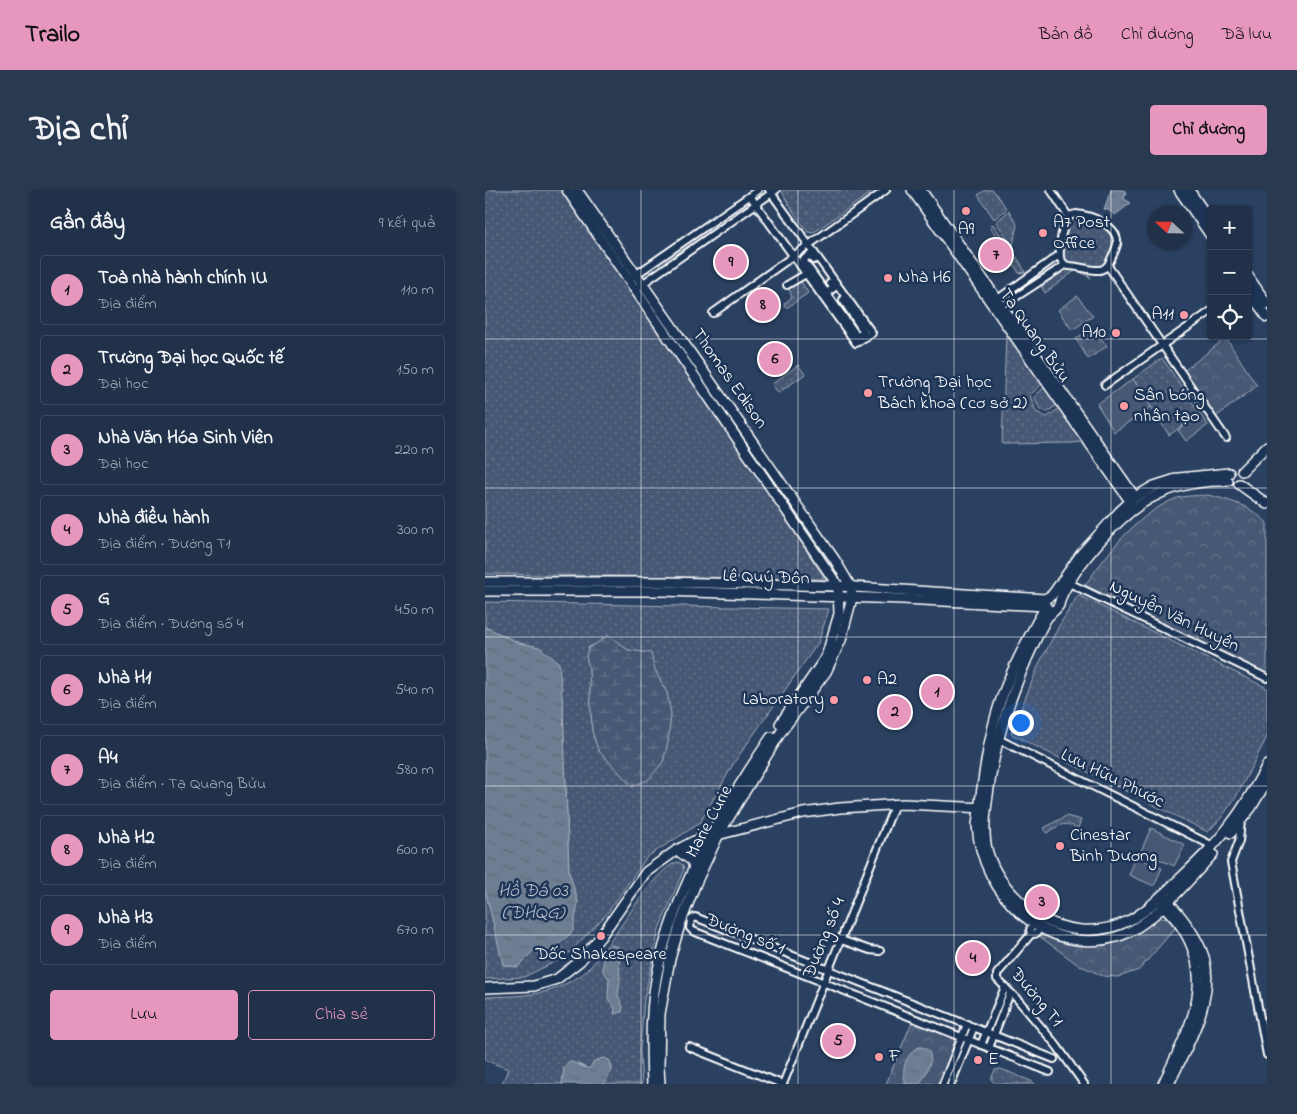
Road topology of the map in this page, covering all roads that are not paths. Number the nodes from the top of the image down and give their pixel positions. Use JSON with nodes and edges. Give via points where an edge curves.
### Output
{"nodes":[{"id":1,"x":567,"y":190,"type":"edge"},
{"id":2,"x":577,"y":190,"type":"edge"},
{"id":3,"x":758,"y":190,"type":"edge"},
{"id":4,"x":886,"y":190,"type":"edge"},
{"id":5,"x":912,"y":190,"type":"edge"},
{"id":6,"x":921,"y":190,"type":"edge"},
{"id":7,"x":1051,"y":190,"type":"edge"},
{"id":8,"x":1179,"y":190,"type":"edge"},
{"id":9,"x":1189,"y":190,"type":"edge"},
{"id":10,"x":772,"y":191,"type":"edge"},
{"id":11,"x":750,"y":196,"type":"junction"},
{"id":12,"x":756,"y":204,"type":"junction"},
{"id":13,"x":1068,"y":216,"type":"junction"},
{"id":14,"x":1207,"y":216,"type":"edge"},
{"id":15,"x":1207,"y":230,"type":"edge"},
{"id":16,"x":687,"y":239,"type":"junction"},
{"id":17,"x":808,"y":245,"type":"junction"},
{"id":18,"x":693,"y":247,"type":"junction"},
{"id":19,"x":793,"y":256,"type":"junction"},
{"id":20,"x":1059,"y":256,"type":"junction"},
{"id":21,"x":1065,"y":265,"type":"junction"},
{"id":22,"x":1108,"y":266,"type":"junction"},
{"id":23,"x":806,"y":274,"type":"junction"},
{"id":24,"x":632,"y":277,"type":"junction"},
{"id":25,"x":1252,"y":282,"type":"edge"},
{"id":26,"x":787,"y":285,"type":"dead end"},
{"id":27,"x":638,"y":286,"type":"junction"},
{"id":28,"x":834,"y":288,"type":"junction"},
{"id":29,"x":826,"y":293,"type":"junction"},
{"id":30,"x":1251,"y":295,"type":"edge"},
{"id":31,"x":1267,"y":304,"type":"edge"},
{"id":32,"x":996,"y":305,"type":"junction"},
{"id":33,"x":713,"y":312,"type":"dead end"},
{"id":34,"x":1207,"y":314,"type":"edge"},
{"id":35,"x":1267,"y":318,"type":"edge"},
{"id":36,"x":1162,"y":345,"type":"junction"},
{"id":37,"x":1105,"y":385,"type":"dead end"},
{"id":38,"x":1226,"y":438,"type":"dead end"},
{"id":39,"x":1267,"y":446,"type":"edge"},
{"id":40,"x":1241,"y":471,"type":"junction"},
{"id":41,"x":1229,"y":477,"type":"junction"},
{"id":42,"x":1239,"y":484,"type":"junction"},
{"id":43,"x":1132,"y":499,"type":"junction"},
{"id":44,"x":1267,"y":504,"type":"edge"},
{"id":45,"x":801,"y":511,"type":"junction"},
{"id":46,"x":792,"y":519,"type":"junction"},
{"id":47,"x":485,"y":582,"type":"edge"},
{"id":48,"x":1069,"y":583,"type":"junction"},
{"id":49,"x":663,"y":586,"type":"junction"},
{"id":50,"x":838,"y":586,"type":"junction"},
{"id":51,"x":555,"y":587,"type":"junction"},
{"id":52,"x":851,"y":587,"type":"junction"},
{"id":53,"x":485,"y":591,"type":"edge"},
{"id":54,"x":902,"y":595,"type":"junction"},
{"id":55,"x":839,"y":598,"type":"junction"},
{"id":56,"x":852,"y":598,"type":"junction"},
{"id":57,"x":1051,"y":602,"type":"junction"},
{"id":58,"x":1267,"y":678,"type":"edge"},
{"id":59,"x":998,"y":739,"type":"junction"},
{"id":60,"x":1267,"y":765,"type":"edge"},
{"id":61,"x":1267,"y":781,"type":"edge"},
{"id":62,"x":895,"y":804,"type":"junction"},
{"id":63,"x":982,"y":808,"type":"junction"},
{"id":64,"x":731,"y":813,"type":"junction"},
{"id":65,"x":1239,"y":819,"type":"junction"},
{"id":66,"x":743,"y":828,"type":"junction"},
{"id":67,"x":715,"y":834,"type":"junction"},
{"id":68,"x":1213,"y":846,"type":"junction"},
{"id":69,"x":677,"y":850,"type":"junction"},
{"id":70,"x":694,"y":868,"type":"junction"},
{"id":71,"x":1163,"y":900,"type":"junction"},
{"id":72,"x":1036,"y":926,"type":"junction"},
{"id":73,"x":841,"y":940,"type":"junction"},
{"id":74,"x":880,"y":951,"type":"dead end"},
{"id":75,"x":829,"y":970,"type":"junction"},
{"id":76,"x":823,"y":983,"type":"junction"},
{"id":77,"x":485,"y":988,"type":"edge"},
{"id":78,"x":1008,"y":990,"type":"junction"},
{"id":79,"x":967,"y":1024,"type":"junction"},
{"id":80,"x":974,"y":1027,"type":"junction"},
{"id":81,"x":986,"y":1032,"type":"junction"},
{"id":82,"x":994,"y":1035,"type":"junction"},
{"id":83,"x":962,"y":1037,"type":"junction"},
{"id":84,"x":969,"y":1040,"type":"junction"},
{"id":85,"x":981,"y":1045,"type":"junction"},
{"id":86,"x":689,"y":1047,"type":"dead end"},
{"id":87,"x":989,"y":1048,"type":"junction"},
{"id":88,"x":1267,"y":1055,"type":"edge"},
{"id":89,"x":1054,"y":1059,"type":"dead end"},
{"id":90,"x":1050,"y":1072,"type":"dead end"},
{"id":91,"x":652,"y":1084,"type":"edge"},
{"id":92,"x":661,"y":1084,"type":"edge"},
{"id":93,"x":782,"y":1084,"type":"edge"},
{"id":94,"x":943,"y":1084,"type":"edge"},
{"id":95,"x":951,"y":1084,"type":"edge"},
{"id":96,"x":1085,"y":1084,"type":"edge"},
{"id":97,"x":1163,"y":1084,"type":"edge"},
{"id":98,"x":1169,"y":1084,"type":"edge"}],
"edges":[{"from":1,"to":24,"type":"street","name":"Thomas Edison"},
{"from":2,"to":24,"type":"street","name":"Thomas Edison"},
{"from":3,"to":11,"type":"street"},
{"from":4,"to":17,"type":"street"},
{"from":5,"to":32,"type":"street","name":"Tạ Quang Bửu"},
{"from":6,"to":32,"type":"street","name":"Tạ Quang Bửu"},
{"from":7,"to":13,"type":"street"},
{"from":8,"to":15,"type":"street"},
{"from":9,"to":14,"type":"street"},
{"from":10,"to":12,"type":"street"},
{"from":10,"to":17,"type":"street"},
{"from":11,"to":12,"type":"street"},
{"from":11,"to":16,"type":"street"},
{"from":12,"to":18,"type":"street"},
{"from":12,"to":19,"type":"street"},
{"from":13,"to":20,"type":"street"},
{"from":13,"to":22,"type":"street","via":[[1086,214],[1101,220],[1112,231],[1117,245]]},
{"from":16,"to":18,"type":"street"},
{"from":16,"to":24,"type":"street"},
{"from":17,"to":19,"type":"street"},
{"from":17,"to":23,"type":"street","via":[[872,333],[856,343]]},
{"from":18,"to":27,"type":"street"},
{"from":19,"to":23,"type":"street"},
{"from":19,"to":33,"type":"street"},
{"from":20,"to":21,"type":"street"},
{"from":20,"to":32,"type":"street"},
{"from":21,"to":22,"type":"street","via":[[1101,270]]},
{"from":21,"to":32,"type":"street"},
{"from":22,"to":36,"type":"street"},
{"from":23,"to":26,"type":"street"},
{"from":24,"to":27,"type":"street","name":"Thomas Edison"},
{"from":25,"to":31,"type":"street"},
{"from":27,"to":45,"type":"street","name":"Thomas Edison"},
{"from":27,"to":46,"type":"street","name":"Thomas Edison"},
{"from":28,"to":29,"type":"street"},
{"from":28,"to":29,"type":"street","via":[[810,255],[803,260]]},
{"from":28,"to":29,"type":"street","via":[[864,332],[857,336]]},
{"from":30,"to":35,"type":"street"},
{"from":32,"to":43,"type":"street","name":"Tạ Quang Bửu"},
{"from":34,"to":36,"type":"street"},
{"from":36,"to":37,"type":"street"},
{"from":36,"to":38,"type":"street"},
{"from":39,"to":40,"type":"street"},
{"from":40,"to":41,"type":"street","via":[[1235,469]]},
{"from":40,"to":42,"type":"street","via":[[1244,478]]},
{"from":41,"to":42,"type":"street","via":[[1232,484]]},
{"from":41,"to":43,"type":"street","via":[[1179,478],[1154,486]]},
{"from":41,"to":48,"type":"street","via":[[1192,482],[1164,491],[1139,505],[1098,545]]},
{"from":42,"to":44,"type":"street"},
{"from":43,"to":57,"type":"street","via":[[1081,554]]},
{"from":45,"to":46,"type":"street"},
{"from":45,"to":52,"type":"street","name":"Thomas Edison"},
{"from":46,"to":50,"type":"street","name":"Thomas Edison"},
{"from":47,"to":51,"type":"street","name":"Lê Quý Đôn"},
{"from":48,"to":57,"type":"street"},
{"from":48,"to":58,"type":"street","name":"Nguyễn Văn Huyên"},
{"from":49,"to":50,"type":"street","name":"Lê Quý Đôn"},
{"from":49,"to":51,"type":"street","name":"Lê Quý Đôn"},
{"from":49,"to":55,"type":"street","name":"Lê Quý Đôn"},
{"from":50,"to":52,"type":"street","name":"Lê Quý Đôn"},
{"from":50,"to":55,"type":"street","name":"Marie Curie"},
{"from":51,"to":53,"type":"street","name":"Lê Quý Đôn"},
{"from":52,"to":54,"type":"street","name":"Lê Quý Đôn"},
{"from":52,"to":56,"type":"street","name":"Marie Curie"},
{"from":54,"to":56,"type":"street","name":"Lê Quý Đôn"},
{"from":54,"to":57,"type":"street","name":"Lê Quý Đôn"},
{"from":55,"to":56,"type":"street","name":"Lê Quý Đôn"},
{"from":55,"to":67,"type":"street","name":"Marie Curie","via":[[839,614],[826,658],[761,752]]},
{"from":56,"to":64,"type":"street","name":"Marie Curie","via":[[841,640],[826,672],[781,732]]},
{"from":57,"to":59,"type":"street","via":[[1010,699]]},
{"from":57,"to":63,"type":"street","via":[[1013,670],[996,713],[986,759]]},
{"from":59,"to":63,"type":"street"},
{"from":59,"to":68,"type":"street","name":"Lưu Hữu Phước"},
{"from":60,"to":65,"type":"street"},
{"from":61,"to":65,"type":"street"},
{"from":62,"to":63,"type":"street"},
{"from":62,"to":66,"type":"street","via":[[806,812]]},
{"from":62,"to":73,"type":"street","name":"Đường số 4"},
{"from":63,"to":72,"type":"street","via":[[985,838],[993,866],[1027,908]]},
{"from":64,"to":66,"type":"street"},
{"from":64,"to":67,"type":"street","name":"Marie Curie"},
{"from":65,"to":68,"type":"street"},
{"from":65,"to":71,"type":"street","via":[[1215,852]]},
{"from":65,"to":88,"type":"street","via":[[1239,841],[1231,862]]},
{"from":66,"to":67,"type":"street"},
{"from":67,"to":69,"type":"street"},
{"from":67,"to":70,"type":"street","name":"Marie Curie"},
{"from":67,"to":92,"type":"street","name":"Marie Curie","via":[[670,958],[660,1014]]},
{"from":68,"to":71,"type":"street"},
{"from":69,"to":70,"type":"street","via":[[692,861]]},
{"from":69,"to":77,"type":"street","via":[[646,872],[601,936],[580,961],[557,979],[534,986]]},
{"from":70,"to":91,"type":"street","name":"Marie Curie","via":[[663,948],[658,973],[652,1020]]},
{"from":71,"to":72,"type":"street","via":[[1129,921],[1104,929]]},
{"from":71,"to":97,"type":"street","via":[[1189,941],[1197,962],[1199,986],[1195,1011]]},
{"from":71,"to":98,"type":"street","via":[[1198,943],[1204,959],[1206,984],[1196,1026]]},
{"from":72,"to":78,"type":"street","name":"Đường T1","via":[[997,974],[999,983]]},
{"from":73,"to":74,"type":"street"},
{"from":73,"to":75,"type":"street","name":"Đường số 4"},
{"from":75,"to":76,"type":"street","name":"Đường số 4"},
{"from":75,"to":76,"type":"street","name":"Đường số 1","via":[[695,917],[691,920],[693,931]]},
{"from":75,"to":79,"type":"street","name":"Đường số 1"},
{"from":76,"to":83,"type":"street","name":"Đường số 1"},
{"from":76,"to":93,"type":"street","name":"Đường số 4"},
{"from":78,"to":81,"type":"street"},
{"from":78,"to":82,"type":"street"},
{"from":78,"to":96,"type":"street","name":"Đường T1"},
{"from":79,"to":80,"type":"street","name":"Đường số 1"},
{"from":79,"to":83,"type":"street"},
{"from":80,"to":81,"type":"street","name":"Đường số 1"},
{"from":80,"to":84,"type":"street"},
{"from":81,"to":82,"type":"street","name":"Đường số 1"},
{"from":81,"to":85,"type":"street"},
{"from":82,"to":87,"type":"street"},
{"from":82,"to":89,"type":"street","name":"Đường số 1"},
{"from":83,"to":84,"type":"street","name":"Đường số 1"},
{"from":83,"to":94,"type":"street"},
{"from":84,"to":85,"type":"street","name":"Đường số 1"},
{"from":84,"to":95,"type":"street"},
{"from":85,"to":87,"type":"street","name":"Đường số 1"},
{"from":86,"to":93,"type":"street"},
{"from":87,"to":90,"type":"street","name":"Đường số 1"}]}
